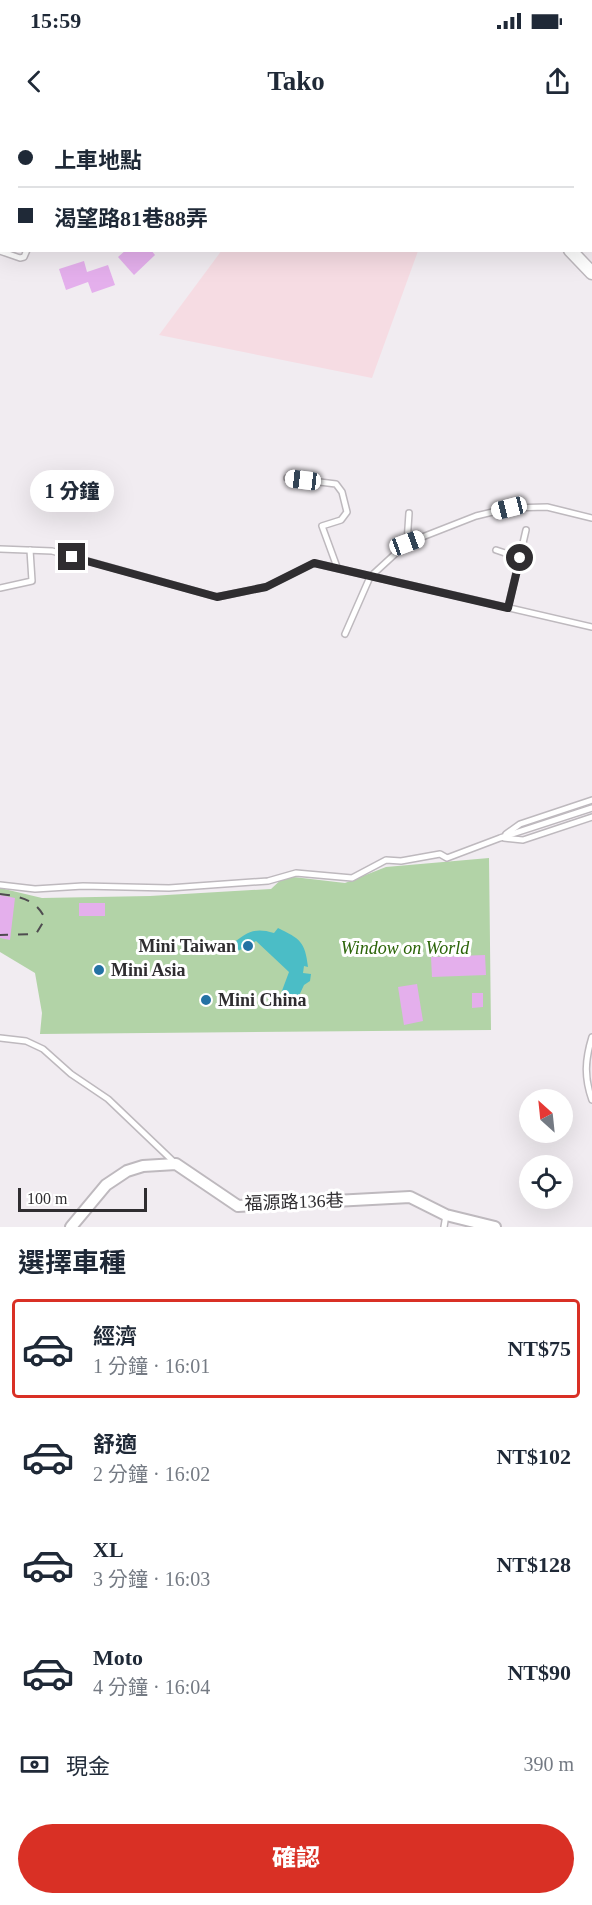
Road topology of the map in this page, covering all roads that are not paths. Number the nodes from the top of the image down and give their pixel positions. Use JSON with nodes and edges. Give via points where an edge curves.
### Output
{"nodes":[{"id":1,"x":3,"y":252,"type":"edge"},
{"id":2,"x":26,"y":252,"type":"edge"},
{"id":3,"x":572,"y":252,"type":"edge"},
{"id":4,"x":592,"y":273,"type":"edge"},
{"id":5,"x":287,"y":478,"type":"dead end"},
{"id":6,"x":409,"y":513,"type":"dead end"},
{"id":7,"x":592,"y":518,"type":"edge"},
{"id":8,"x":526,"y":530,"type":"dead end"},
{"id":9,"x":407,"y":543,"type":"junction"},
{"id":10,"x":0,"y":549,"type":"edge"},
{"id":11,"x":30,"y":550,"type":"junction"},
{"id":12,"x":496,"y":550,"type":"dead end"},
{"id":13,"x":520,"y":558,"type":"junction"},
{"id":14,"x":337,"y":567,"type":"junction"},
{"id":15,"x":370,"y":577,"type":"junction"},
{"id":16,"x":0,"y":588,"type":"edge"},
{"id":17,"x":508,"y":608,"type":"junction"},
{"id":18,"x":592,"y":627,"type":"edge"},
{"id":19,"x":345,"y":634,"type":"dead end"},
{"id":20,"x":592,"y":800,"type":"edge"},
{"id":21,"x":592,"y":808,"type":"edge"},
{"id":22,"x":592,"y":817,"type":"edge"},
{"id":23,"x":500,"y":838,"type":"junction"},
{"id":24,"x":0,"y":885,"type":"edge"},
{"id":25,"x":592,"y":1037,"type":"edge"},
{"id":26,"x":0,"y":1038,"type":"edge"},
{"id":27,"x":592,"y":1100,"type":"edge"},
{"id":28,"x":176,"y":1164,"type":"junction"},
{"id":29,"x":446,"y":1215,"type":"junction"},
{"id":30,"x":71,"y":1227,"type":"edge"},
{"id":31,"x":444,"y":1227,"type":"edge"},
{"id":32,"x":495,"y":1227,"type":"edge"}],
"edges":[{"from":1,"to":2,"type":"lane","via":[[20,258]]},
{"from":3,"to":4,"type":"street"},
{"from":5,"to":14,"type":"lane","via":[[336,484],[342,492],[347,512],[341,520],[322,526]]},
{"from":6,"to":9,"type":"lane"},
{"from":7,"to":9,"type":"lane","via":[[547,507],[509,508],[476,516]]},
{"from":8,"to":13,"type":"lane"},
{"from":9,"to":15,"type":"lane"},
{"from":10,"to":11,"type":"lane"},
{"from":11,"to":14,"type":"lane","via":[[52,551],[217,597],[266,587],[314,563]]},
{"from":11,"to":16,"type":"lane","via":[[32,581]]},
{"from":12,"to":13,"type":"lane"},
{"from":13,"to":17,"type":"lane"},
{"from":14,"to":15,"type":"lane"},
{"from":15,"to":17,"type":"lane"},
{"from":15,"to":19,"type":"lane"},
{"from":17,"to":18,"type":"lane"},
{"from":20,"to":23,"type":"lane","via":[[520,824]]},
{"from":21,"to":23,"type":"lane"},
{"from":22,"to":23,"type":"lane","via":[[523,840]]},
{"from":23,"to":24,"type":"lane","via":[[447,858],[440,854],[380,861],[352,878],[296,873],[268,881],[169,888],[35,889]]},
{"from":25,"to":27,"type":"lane","via":[[585,1080]]},
{"from":26,"to":28,"type":"lane","name":"福源路136巷","via":[[26,1041],[43,1049],[70,1074],[108,1099]]},
{"from":28,"to":29,"type":"street","name":"福源路136巷","via":[[238,1206],[410,1197]]},
{"from":28,"to":30,"type":"street","via":[[127,1171],[106,1185]]},
{"from":29,"to":31,"type":"lane"},
{"from":29,"to":32,"type":"street","name":"福源路136巷"}]}
